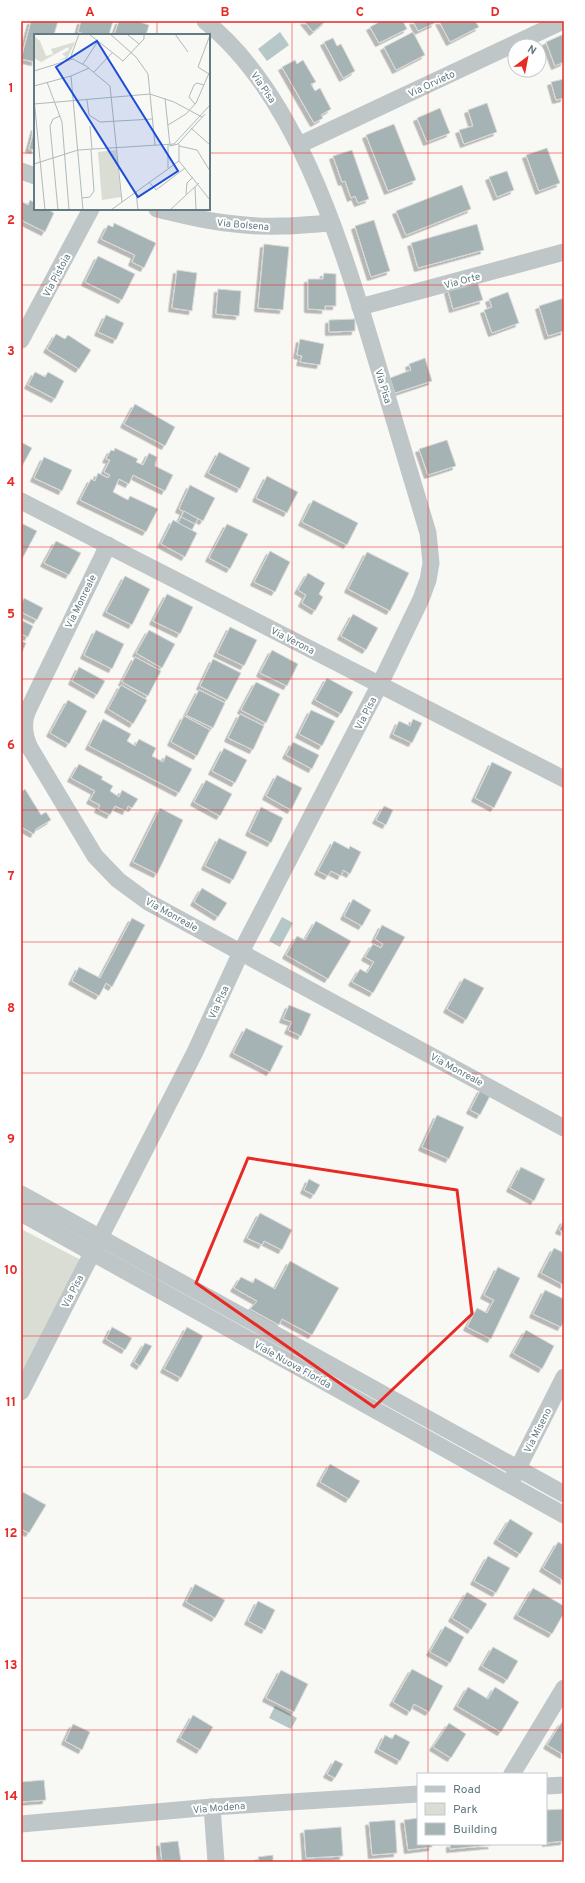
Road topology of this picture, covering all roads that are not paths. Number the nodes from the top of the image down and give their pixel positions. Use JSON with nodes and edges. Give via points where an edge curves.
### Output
{"nodes":[{"id":1,"x":205,"y":21,"type":"edge"},
{"id":2,"x":563,"y":21,"type":"edge"},
{"id":3,"x":299,"y":145,"type":"junction"},
{"id":4,"x":21,"y":171,"type":"edge"},
{"id":5,"x":34,"y":176,"type":"edge"},
{"id":6,"x":89,"y":210,"type":"edge"},
{"id":7,"x":161,"y":210,"type":"edge"},
{"id":8,"x":331,"y":224,"type":"junction"},
{"id":9,"x":564,"y":252,"type":"edge"},
{"id":10,"x":360,"y":307,"type":"junction"},
{"id":11,"x":21,"y":340,"type":"edge"},
{"id":12,"x":21,"y":501,"type":"edge"},
{"id":13,"x":108,"y":545,"type":"junction"},
{"id":14,"x":380,"y":684,"type":"junction"},
{"id":15,"x":564,"y":779,"type":"edge"},
{"id":16,"x":241,"y":952,"type":"junction"},
{"id":17,"x":564,"y":1128,"type":"edge"},
{"id":18,"x":21,"y":1194,"type":"edge"},
{"id":19,"x":21,"y":1213,"type":"edge"},
{"id":20,"x":95,"y":1245,"type":"junction"},
{"id":21,"x":564,"y":1377,"type":"edge"},
{"id":22,"x":21,"y":1392,"type":"edge"},
{"id":23,"x":518,"y":1468,"type":"junction"},
{"id":24,"x":510,"y":1484,"type":"junction"},
{"id":25,"x":564,"y":1494,"type":"edge"},
{"id":26,"x":564,"y":1515,"type":"edge"},
{"id":27,"x":564,"y":1688,"type":"edge"},
{"id":28,"x":513,"y":1773,"type":"edge"},
{"id":29,"x":564,"y":1785,"type":"edge"},
{"id":30,"x":547,"y":1786,"type":"edge"},
{"id":31,"x":417,"y":1794,"type":"edge"},
{"id":32,"x":212,"y":1806,"type":"junction"},
{"id":33,"x":21,"y":1824,"type":"edge"},
{"id":34,"x":216,"y":1862,"type":"edge"}],
"edges":[{"from":1,"to":3,"type":"street","name":"Via Pisa","via":[[226,39],[253,71],[279,109]]},
{"from":2,"to":3,"type":"street","name":"Via Orvieto"},
{"from":3,"to":8,"type":"street","name":"Via Pisa"},
{"from":4,"to":5,"type":"street"},
{"from":6,"to":11,"type":"street","name":"Via Pistoia"},
{"from":7,"to":8,"type":"street","name":"Via Bolsena","via":[[246,225]]},
{"from":8,"to":10,"type":"street","name":"Via Pisa"},
{"from":9,"to":10,"type":"street","name":"Via Orte"},
{"from":10,"to":14,"type":"street","name":"Via Pisa","via":[[428,532],[431,550],[430,569],[423,594]]},
{"from":12,"to":13,"type":"street","name":"Via Verona"},
{"from":13,"to":14,"type":"street","name":"Via Verona"},
{"from":13,"to":16,"type":"street","name":"Via Monreale","via":[[26,714],[25,736],[86,843],[111,874],[148,902]]},
{"from":14,"to":15,"type":"street","name":"Via Verona"},
{"from":14,"to":16,"type":"street","name":"Via Pisa"},
{"from":16,"to":17,"type":"street","name":"Via Monreale"},
{"from":16,"to":20,"type":"street","name":"Via Pisa","via":[[195,1052]]},
{"from":18,"to":20,"type":"street","name":"Viale Nuova Florida"},
{"from":19,"to":20,"type":"street","name":"Viale Nuova Florida"},
{"from":20,"to":22,"type":"street","name":"Via Pisa"},
{"from":20,"to":23,"type":"street","name":"Viale Nuova Florida"},
{"from":20,"to":24,"type":"street","name":"Viale Nuova Florida"},
{"from":21,"to":23,"type":"street","name":"Via Miseno"},
{"from":23,"to":24,"type":"street","name":"Via Miseno"},
{"from":23,"to":25,"type":"street","name":"Viale Nuova Florida"},
{"from":24,"to":26,"type":"street","name":"Viale Nuova Florida"},
{"from":27,"to":28,"type":"street"},
{"from":29,"to":30,"type":"street"},
{"from":31,"to":32,"type":"street","name":"Via Modena"},
{"from":32,"to":33,"type":"street","name":"Via Modena"},
{"from":32,"to":34,"type":"street"}]}
